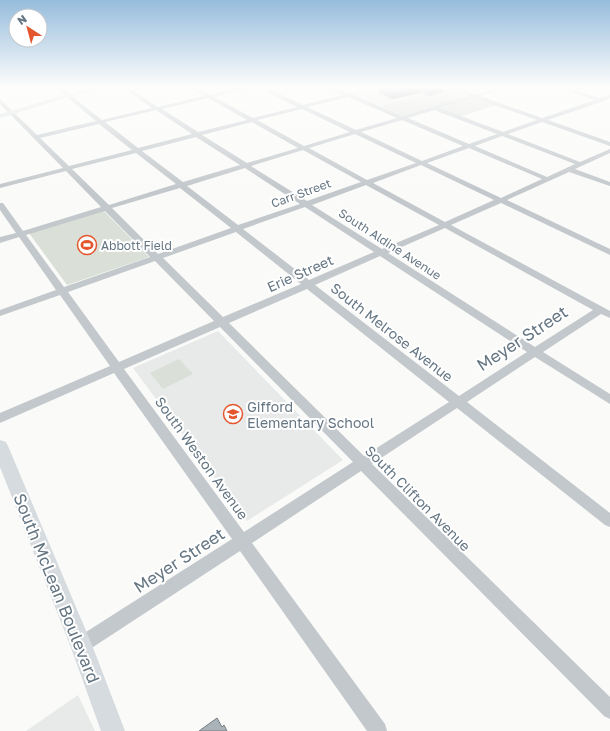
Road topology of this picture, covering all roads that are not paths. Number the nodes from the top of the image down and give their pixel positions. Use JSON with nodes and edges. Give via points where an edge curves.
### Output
{"nodes":[{"id":1,"x":19,"y":120,"type":"edge"},
{"id":2,"x":108,"y":120,"type":"edge"},
{"id":3,"x":175,"y":120,"type":"edge"},
{"id":4,"x":252,"y":120,"type":"joint"},
{"id":5,"x":330,"y":120,"type":"edge"},
{"id":6,"x":395,"y":120,"type":"edge"},
{"id":7,"x":407,"y":120,"type":"edge"},
{"id":8,"x":466,"y":120,"type":"edge"},
{"id":9,"x":542,"y":120,"type":"joint"},
{"id":10,"x":100,"y":122,"type":"junction"},
{"id":11,"x":355,"y":132,"type":"junction"},
{"id":12,"x":198,"y":134,"type":"junction"},
{"id":13,"x":502,"y":134,"type":"junction"},
{"id":14,"x":36,"y":137,"type":"junction"},
{"id":15,"x":610,"y":144,"type":"edge"},
{"id":16,"x":469,"y":146,"type":"junction"},
{"id":17,"x":303,"y":148,"type":"junction"},
{"id":18,"x":137,"y":150,"type":"junction"},
{"id":19,"x":608,"y":154,"type":"edge"},
{"id":20,"x":421,"y":163,"type":"junction"},
{"id":21,"x":580,"y":164,"type":"junction"},
{"id":22,"x":246,"y":165,"type":"junction"},
{"id":23,"x":67,"y":168,"type":"junction"},
{"id":24,"x":568,"y":169,"type":"junction"},
{"id":25,"x":547,"y":178,"type":"junction"},
{"id":26,"x":367,"y":182,"type":"junction"},
{"id":27,"x":610,"y":184,"type":"edge"},
{"id":28,"x":181,"y":185,"type":"junction"},
{"id":29,"x":0,"y":186,"type":"edge"},
{"id":30,"x":500,"y":200,"type":"junction"},
{"id":31,"x":306,"y":204,"type":"junction"},
{"id":32,"x":0,"y":205,"type":"edge"},
{"id":33,"x":106,"y":208,"type":"junction"},
{"id":34,"x":444,"y":225,"type":"junction"},
{"id":35,"x":237,"y":229,"type":"junction"},
{"id":36,"x":21,"y":234,"type":"junction"},
{"id":37,"x":0,"y":240,"type":"edge"},
{"id":38,"x":382,"y":252,"type":"junction"},
{"id":39,"x":610,"y":252,"type":"edge"},
{"id":40,"x":158,"y":257,"type":"junction"},
{"id":41,"x":308,"y":284,"type":"junction"},
{"id":42,"x":62,"y":292,"type":"junction"},
{"id":43,"x":605,"y":313,"type":"edge"},
{"id":44,"x":0,"y":314,"type":"edge"},
{"id":45,"x":221,"y":322,"type":"junction"},
{"id":46,"x":535,"y":351,"type":"junction"},
{"id":47,"x":117,"y":368,"type":"junction"},
{"id":48,"x":610,"y":400,"type":"edge"},
{"id":49,"x":457,"y":402,"type":"junction"},
{"id":50,"x":0,"y":418,"type":"edge"},
{"id":51,"x":0,"y":446,"type":"edge"},
{"id":52,"x":362,"y":463,"type":"junction"},
{"id":53,"x":610,"y":521,"type":"edge"},
{"id":54,"x":241,"y":540,"type":"junction"},
{"id":55,"x":81,"y":645,"type":"junction"},
{"id":56,"x":610,"y":710,"type":"edge"},
{"id":57,"x":113,"y":731,"type":"edge"},
{"id":58,"x":378,"y":731,"type":"edge"}],
"edges":[{"from":1,"to":14,"type":"street","name":"South Clifton Avenue"},
{"from":2,"to":10,"type":"street"},
{"from":3,"to":12,"type":"street","name":"South Aldine Avenue"},
{"from":4,"to":12,"type":"street"},
{"from":4,"to":17,"type":"street"},
{"from":5,"to":11,"type":"street"},
{"from":6,"to":11,"type":"street"},
{"from":7,"to":16,"type":"street"},
{"from":8,"to":13,"type":"street"},
{"from":9,"to":13,"type":"street","name":"Carr Street"},
{"from":9,"to":15,"type":"street"},
{"from":10,"to":14,"type":"street"},
{"from":10,"to":18,"type":"street","name":"South Melrose Avenue"},
{"from":11,"to":17,"type":"street"},
{"from":11,"to":20,"type":"street"},
{"from":12,"to":18,"type":"street"},
{"from":12,"to":22,"type":"street","name":"South Aldine Avenue"},
{"from":13,"to":16,"type":"street","name":"Carr Street"},
{"from":13,"to":21,"type":"street"},
{"from":14,"to":23,"type":"street","name":"South Clifton Avenue"},
{"from":16,"to":20,"type":"street","name":"Carr Street"},
{"from":16,"to":25,"type":"street"},
{"from":17,"to":22,"type":"street"},
{"from":17,"to":26,"type":"street"},
{"from":18,"to":23,"type":"street"},
{"from":18,"to":28,"type":"street","name":"South Melrose Avenue"},
{"from":19,"to":21,"type":"street","name":"Erie Street"},
{"from":20,"to":26,"type":"street","name":"Carr Street"},
{"from":20,"to":30,"type":"street"},
{"from":21,"to":24,"type":"street","name":"Erie Street"},
{"from":22,"to":28,"type":"street"},
{"from":22,"to":31,"type":"street","name":"South Aldine Avenue"},
{"from":23,"to":29,"type":"street"},
{"from":23,"to":33,"type":"street","name":"South Clifton Avenue"},
{"from":24,"to":25,"type":"street","name":"Erie Street"},
{"from":24,"to":27,"type":"street"},
{"from":25,"to":30,"type":"street","name":"Erie Street"},
{"from":26,"to":31,"type":"street","name":"Carr Street"},
{"from":26,"to":34,"type":"street"},
{"from":28,"to":33,"type":"street"},
{"from":28,"to":35,"type":"street","name":"South Melrose Avenue"},
{"from":30,"to":34,"type":"street","name":"Erie Street"},
{"from":30,"to":39,"type":"street"},
{"from":31,"to":35,"type":"street","name":"Carr Street"},
{"from":31,"to":38,"type":"street","name":"South Aldine Avenue"},
{"from":32,"to":36,"type":"street","name":"South Weston Avenue"},
{"from":33,"to":36,"type":"street"},
{"from":33,"to":40,"type":"street","name":"South Clifton Avenue"},
{"from":34,"to":38,"type":"street","name":"Erie Street"},
{"from":34,"to":43,"type":"street"},
{"from":35,"to":40,"type":"street","name":"Carr Street"},
{"from":35,"to":41,"type":"street","name":"South Melrose Avenue"},
{"from":36,"to":37,"type":"street"},
{"from":36,"to":42,"type":"street","name":"South Weston Avenue"},
{"from":38,"to":41,"type":"street","name":"Erie Street"},
{"from":38,"to":46,"type":"street","name":"South Aldine Avenue"},
{"from":40,"to":42,"type":"street","name":"Carr Street"},
{"from":40,"to":45,"type":"street","name":"South Clifton Avenue"},
{"from":41,"to":45,"type":"street","name":"Erie Street"},
{"from":41,"to":49,"type":"street","name":"South Melrose Avenue"},
{"from":42,"to":44,"type":"street","name":"Carr Street"},
{"from":42,"to":47,"type":"street","name":"South Weston Avenue"},
{"from":43,"to":46,"type":"street","name":"Meyer Street"},
{"from":45,"to":47,"type":"street","name":"Erie Street"},
{"from":45,"to":52,"type":"street","name":"South Clifton Avenue"},
{"from":46,"to":48,"type":"street","name":"South Aldine Avenue"},
{"from":46,"to":49,"type":"street","name":"Meyer Street"},
{"from":47,"to":50,"type":"street","name":"Erie Street"},
{"from":47,"to":54,"type":"street","name":"South Weston Avenue"},
{"from":49,"to":52,"type":"street","name":"Meyer Street"},
{"from":49,"to":53,"type":"street","name":"South Melrose Avenue"},
{"from":51,"to":55,"type":"main road","name":"South McLean Boulevard"},
{"from":52,"to":54,"type":"street","name":"Meyer Street"},
{"from":52,"to":56,"type":"street","name":"South Clifton Avenue"},
{"from":54,"to":55,"type":"street","name":"Meyer Street"},
{"from":54,"to":58,"type":"street","name":"South Weston Avenue"},
{"from":55,"to":57,"type":"main road","name":"South McLean Boulevard"}]}
